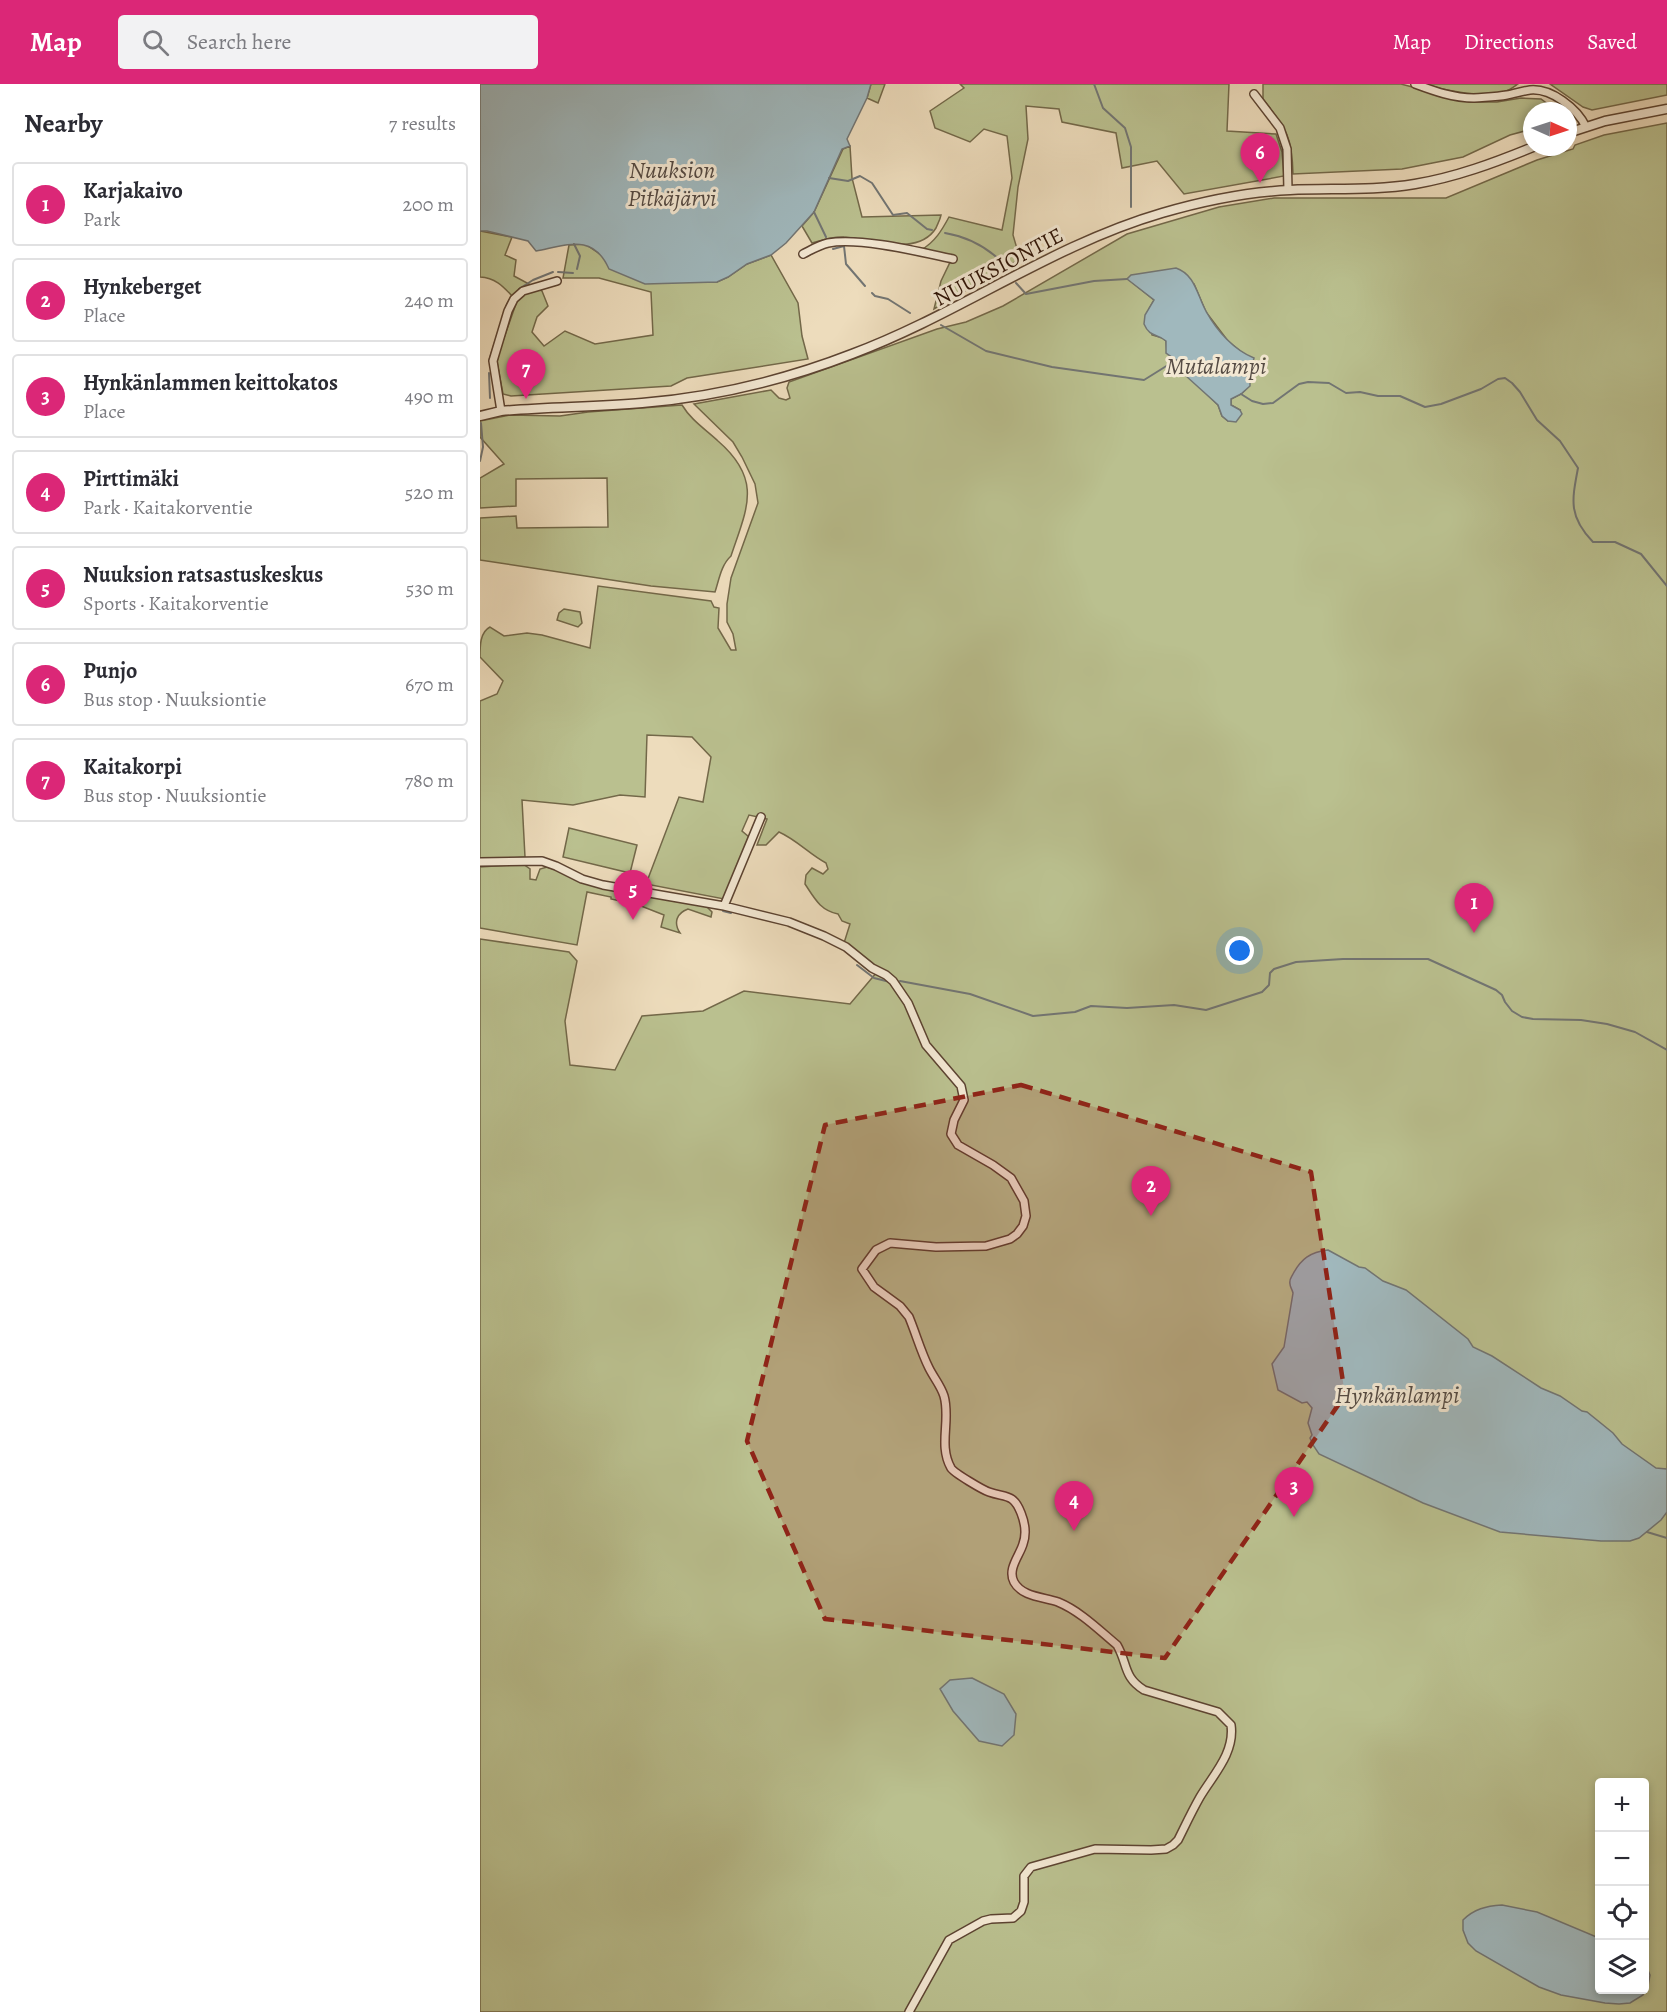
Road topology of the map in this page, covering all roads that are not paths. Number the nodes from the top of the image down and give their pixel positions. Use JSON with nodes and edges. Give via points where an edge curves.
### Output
{"nodes":[{"id":1,"x":1415,"y":84,"type":"edge"},
{"id":2,"x":1534,"y":87,"type":"edge"},
{"id":3,"x":1254,"y":94,"type":"dead end"},
{"id":4,"x":1667,"y":109,"type":"edge"},
{"id":5,"x":1586,"y":127,"type":"junction"},
{"id":6,"x":1577,"y":130,"type":"edge"},
{"id":7,"x":1523,"y":151,"type":"edge"},
{"id":8,"x":1288,"y":190,"type":"junction"},
{"id":9,"x":803,"y":254,"type":"dead end"},
{"id":10,"x":953,"y":258,"type":"dead end"},
{"id":11,"x":557,"y":281,"type":"dead end"},
{"id":12,"x":501,"y":411,"type":"junction"},
{"id":13,"x":480,"y":416,"type":"edge"},
{"id":14,"x":761,"y":817,"type":"dead end"},
{"id":15,"x":480,"y":862,"type":"edge"},
{"id":16,"x":724,"y":906,"type":"junction"},
{"id":17,"x":909,"y":2012,"type":"edge"}],
"edges":[{"from":1,"to":2,"type":"street","via":[[1442,94],[1472,98]]},
{"from":2,"to":5,"type":"street","via":[[1557,97],[1582,118]]},
{"from":3,"to":8,"type":"street","via":[[1280,128],[1287,149]]},
{"from":4,"to":5,"type":"street"},
{"from":5,"to":6,"type":"street"},
{"from":7,"to":8,"type":"street","name":"NUUKSIONTIE","via":[[1475,170],[1430,181],[1382,188]]},
{"from":8,"to":12,"type":"street","name":"NUUKSIONTIE","via":[[1198,204],[1108,232],[1069,248],[935,319],[835,361],[779,378],[734,390],[642,403]]},
{"from":9,"to":10,"type":"street","via":[[828,243],[851,242]]},
{"from":11,"to":12,"type":"street","via":[[523,291],[508,311],[493,361]]},
{"from":12,"to":13,"type":"street","name":"NUUKSIONTIE"},
{"from":14,"to":16,"type":"street"},
{"from":15,"to":16,"type":"street","via":[[537,860],[603,885]]},
{"from":16,"to":17,"type":"street","via":[[789,922],[824,936],[893,981],[914,1015],[926,1045],[961,1086],[964,1100],[951,1134],[958,1145],[1011,1178],[1024,1201],[1023,1226],[1010,1239],[986,1246],[890,1243],[876,1250],[862,1269],[874,1287],[905,1310],[929,1368],[941,1386],[946,1404],[944,1445],[950,1467],[988,1492],[1016,1502],[1025,1527],[1012,1574],[1014,1582],[1028,1593],[1072,1609],[1117,1645],[1135,1685],[1218,1712],[1231,1725],[1228,1750],[1173,1845],[1151,1850],[1095,1849],[1031,1867],[1022,1883],[1022,1911],[1013,1918],[983,1921],[949,1940]]}]}
